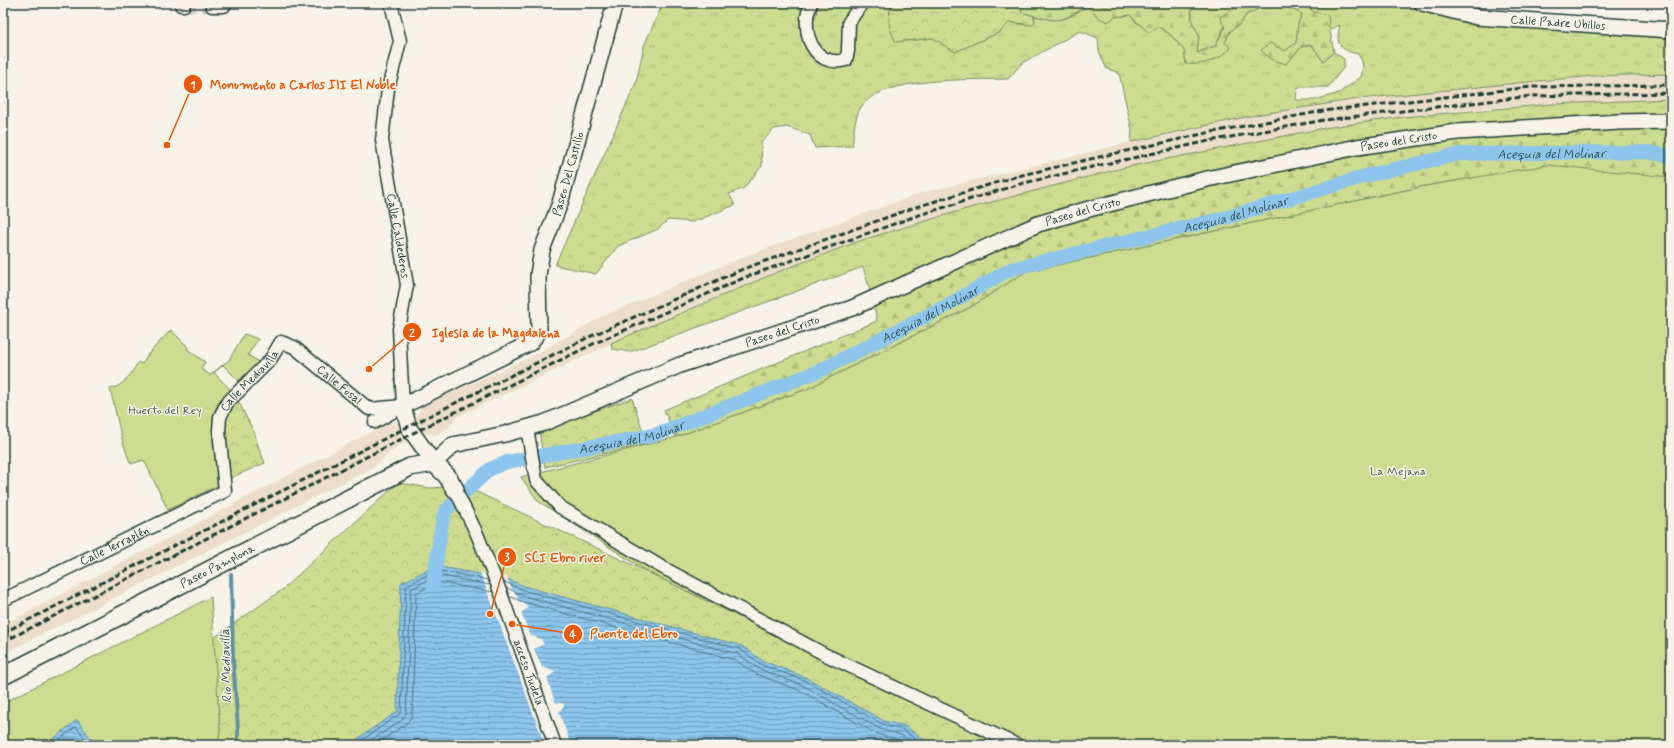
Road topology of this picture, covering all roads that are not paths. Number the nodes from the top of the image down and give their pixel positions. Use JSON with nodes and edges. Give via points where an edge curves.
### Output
{"nodes":[{"id":1,"x":391,"y":3,"type":"edge"},
{"id":2,"x":616,"y":3,"type":"edge"},
{"id":3,"x":811,"y":3,"type":"edge"},
{"id":4,"x":862,"y":3,"type":"edge"},
{"id":5,"x":1422,"y":3,"type":"edge"},
{"id":6,"x":1671,"y":30,"type":"edge"},
{"id":7,"x":1671,"y":121,"type":"edge"},
{"id":8,"x":281,"y":342,"type":"joint"},
{"id":9,"x":404,"y":406,"type":"junction"},
{"id":10,"x":376,"y":422,"type":"dead end"},
{"id":11,"x":527,"y":428,"type":"junction"},
{"id":12,"x":434,"y":463,"type":"junction"},
{"id":13,"x":455,"y":489,"type":"joint"},
{"id":14,"x":225,"y":491,"type":"joint"},
{"id":15,"x":3,"y":600,"type":"edge"},
{"id":16,"x":3,"y":676,"type":"edge"},
{"id":17,"x":555,"y":745,"type":"edge"},
{"id":18,"x":1017,"y":745,"type":"edge"}],
"edges":[{"from":1,"to":9,"type":"street","name":"Calle Caldederos","via":[[400,41],[387,96],[382,140],[407,285],[399,329]]},
{"from":2,"to":9,"type":"street","name":"Paseo Del Castillo","via":[[560,203],[542,250],[538,276],[539,331],[530,343]]},
{"from":3,"to":4,"type":"street","via":[[807,19],[810,44],[817,53],[830,61],[838,62],[846,60],[850,22]]},
{"from":5,"to":6,"type":"street","name":"Calle Padre Ubillos","via":[[1477,17]]},
{"from":7,"to":11,"type":"street","name":"Paseo del Cristo","via":[[1457,132],[1357,147],[1207,179],[1089,209],[1038,224],[852,308],[680,365],[547,422]]},
{"from":8,"to":9,"type":"street","name":"Calle Fosal","via":[[294,348],[369,409]]},
{"from":8,"to":14,"type":"street","name":"Calle Mediavilla","via":[[270,360],[227,403],[220,416]]},
{"from":9,"to":10,"type":"street"},
{"from":9,"to":12,"type":"street","name":"Calle Caldederos","via":[[409,428]]},
{"from":11,"to":12,"type":"street","name":"Paseo del Cristo","via":[[453,446]]},
{"from":11,"to":18,"type":"street","via":[[536,480],[560,506],[658,565],[826,656]]},
{"from":12,"to":13,"type":"main road"},
{"from":12,"to":16,"type":"main road","name":"Paseo Pamplona","via":[[403,471]]},
{"from":13,"to":17,"type":"street","name":"acceso Tudela","via":[[500,591]]},
{"from":14,"to":15,"type":"street","name":"Calle Terraplén"}]}
